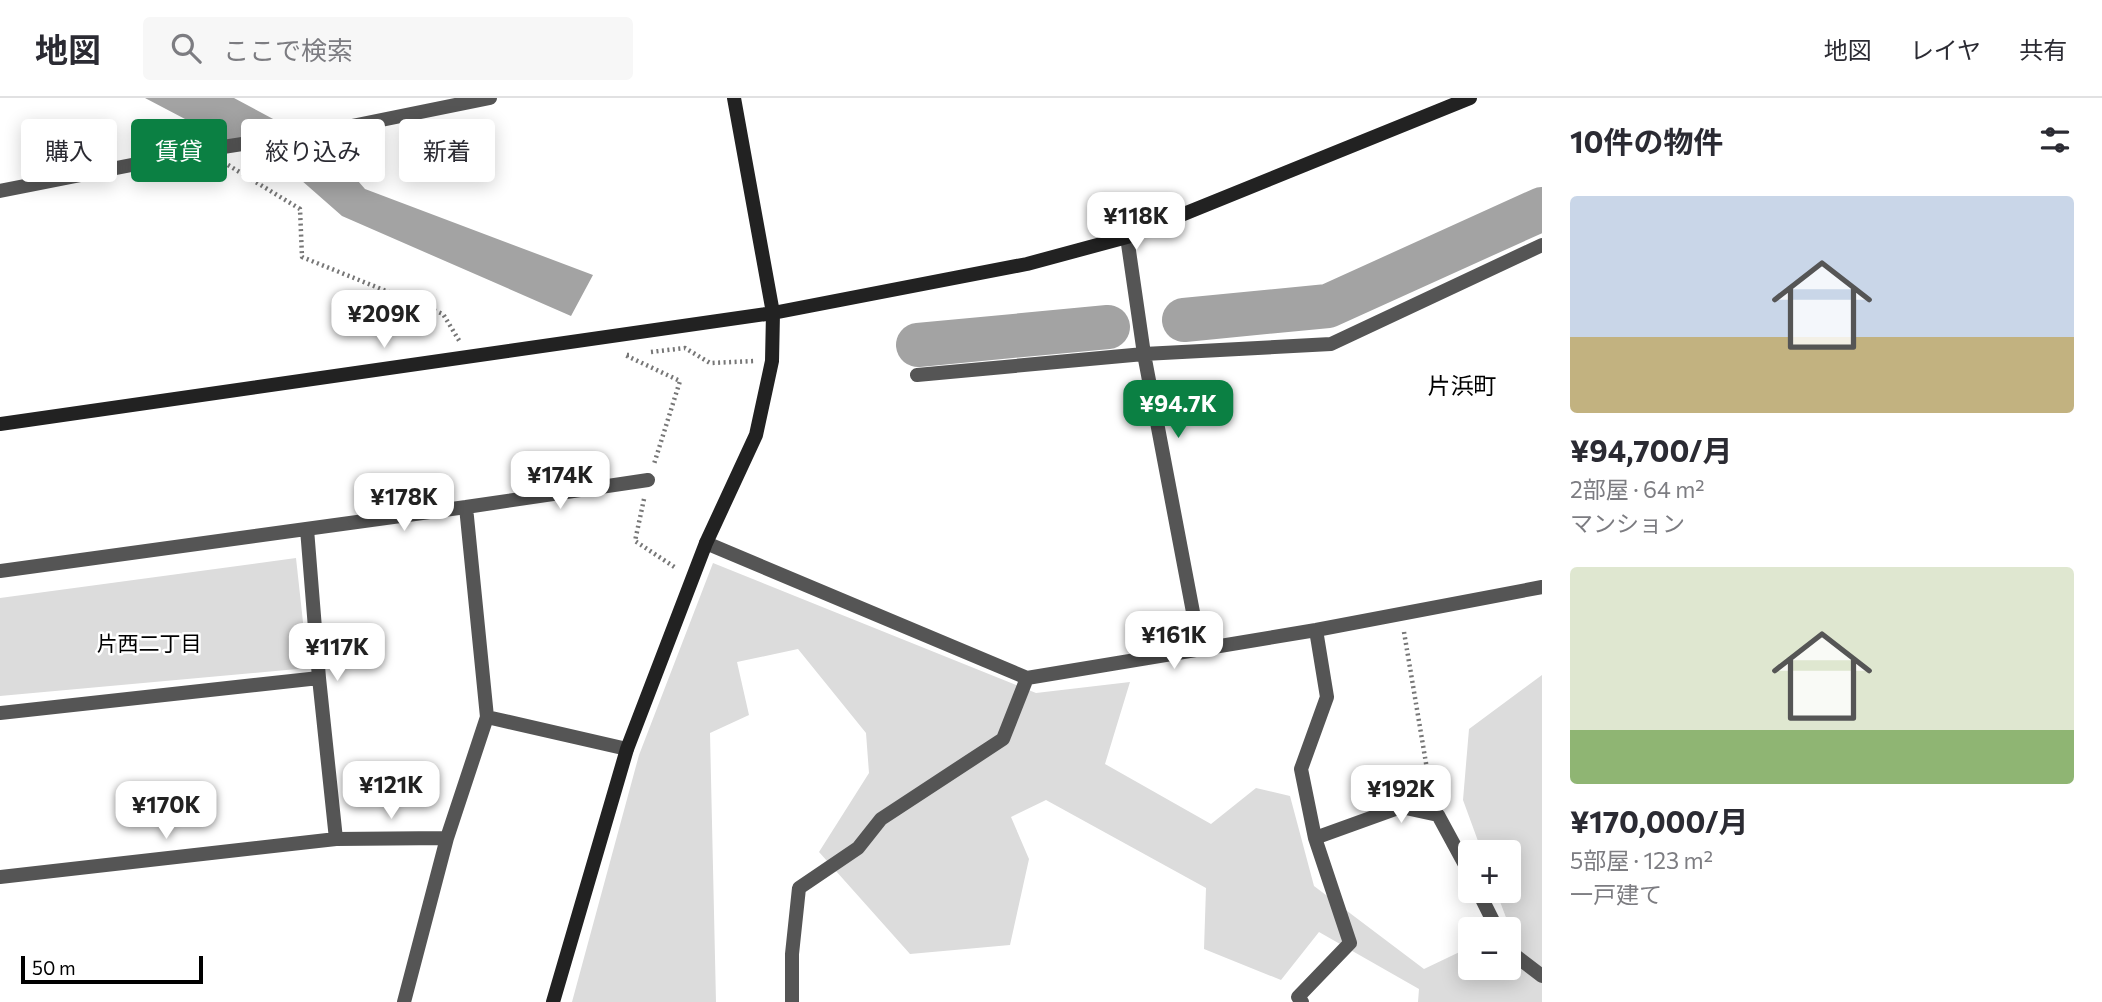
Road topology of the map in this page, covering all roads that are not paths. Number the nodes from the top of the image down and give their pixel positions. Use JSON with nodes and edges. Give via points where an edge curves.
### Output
{"nodes":[{"id":1,"x":490,"y":98,"type":"edge"},
{"id":2,"x":734,"y":98,"type":"edge"},
{"id":3,"x":1470,"y":98,"type":"edge"},
{"id":4,"x":0,"y":191,"type":"edge"},
{"id":5,"x":1127,"y":236,"type":"junction"},
{"id":6,"x":1542,"y":245,"type":"edge"},
{"id":7,"x":773,"y":313,"type":"junction"},
{"id":8,"x":1144,"y":354,"type":"junction"},
{"id":9,"x":917,"y":375,"type":"dead end"},
{"id":10,"x":0,"y":424,"type":"edge"},
{"id":11,"x":648,"y":480,"type":"road end"},
{"id":12,"x":466,"y":507,"type":"junction"},
{"id":13,"x":307,"y":529,"type":"junction"},
{"id":14,"x":706,"y":543,"type":"junction"},
{"id":15,"x":0,"y":571,"type":"edge"},
{"id":16,"x":1542,"y":587,"type":"edge"},
{"id":17,"x":1315,"y":630,"type":"junction"},
{"id":18,"x":1200,"y":649,"type":"junction"},
{"id":19,"x":319,"y":678,"type":"junction"},
{"id":20,"x":1027,"y":678,"type":"junction"},
{"id":21,"x":0,"y":713,"type":"edge"},
{"id":22,"x":487,"y":717,"type":"junction"},
{"id":23,"x":627,"y":750,"type":"junction"},
{"id":24,"x":447,"y":838,"type":"junction"},
{"id":25,"x":1315,"y":838,"type":"junction"},
{"id":26,"x":336,"y":839,"type":"junction"},
{"id":27,"x":1458,"y":852,"type":"edge"},
{"id":28,"x":0,"y":877,"type":"edge"},
{"id":29,"x":1521,"y":960,"type":"edge"},
{"id":30,"x":1542,"y":976,"type":"edge"},
{"id":31,"x":404,"y":1002,"type":"edge"},
{"id":32,"x":553,"y":1002,"type":"edge"},
{"id":33,"x":792,"y":1002,"type":"edge"},
{"id":34,"x":1301,"y":1002,"type":"edge"}],
"edges":[{"from":1,"to":4,"type":"street"},
{"from":2,"to":7,"type":"street"},
{"from":3,"to":5,"type":"street"},
{"from":5,"to":7,"type":"street","via":[[1027,264]]},
{"from":5,"to":8,"type":"street"},
{"from":6,"to":8,"type":"street","via":[[1331,344]]},
{"from":7,"to":10,"type":"street"},
{"from":7,"to":14,"type":"street","via":[[772,360],[756,435]]},
{"from":8,"to":9,"type":"street"},
{"from":8,"to":18,"type":"street"},
{"from":11,"to":12,"type":"street"},
{"from":12,"to":13,"type":"street"},
{"from":12,"to":22,"type":"street"},
{"from":13,"to":15,"type":"street"},
{"from":13,"to":19,"type":"street"},
{"from":14,"to":20,"type":"street"},
{"from":14,"to":23,"type":"street"},
{"from":16,"to":17,"type":"street"},
{"from":17,"to":18,"type":"street"},
{"from":17,"to":25,"type":"street","via":[[1327,697],[1301,769]]},
{"from":18,"to":20,"type":"street"},
{"from":19,"to":21,"type":"street"},
{"from":19,"to":26,"type":"street"},
{"from":20,"to":33,"type":"street","via":[[1003,739],[881,819],[858,848],[799,888]]},
{"from":22,"to":23,"type":"street"},
{"from":22,"to":24,"type":"street"},
{"from":23,"to":32,"type":"street"},
{"from":24,"to":26,"type":"street"},
{"from":24,"to":31,"type":"street"},
{"from":25,"to":27,"type":"street","via":[[1401,807],[1438,814]]},
{"from":25,"to":34,"type":"street","via":[[1350,943],[1298,997]]},
{"from":26,"to":28,"type":"street"},
{"from":29,"to":30,"type":"street"}]}
